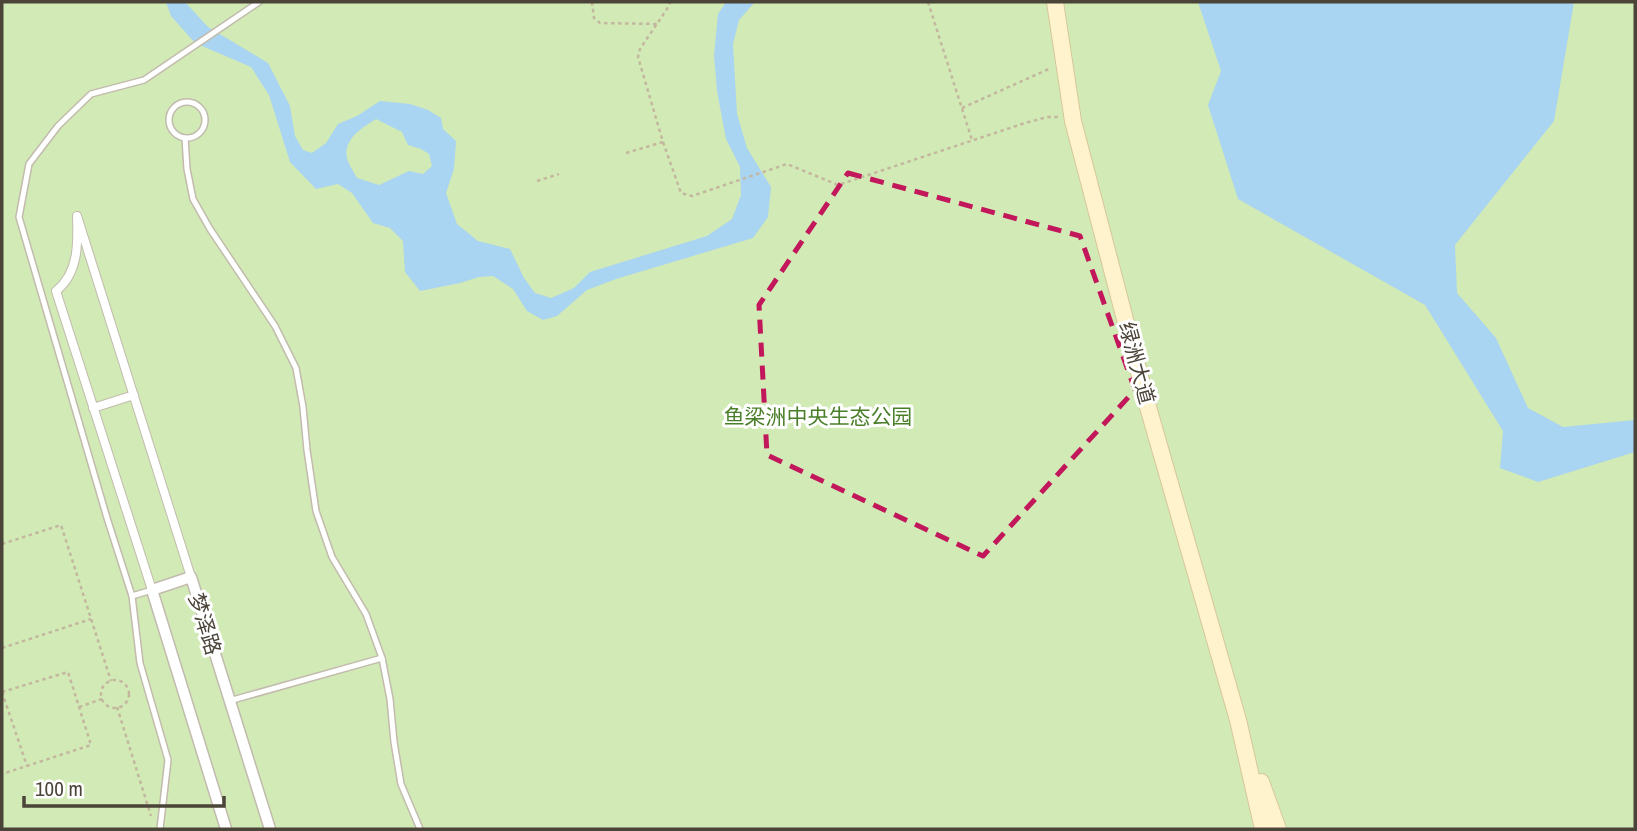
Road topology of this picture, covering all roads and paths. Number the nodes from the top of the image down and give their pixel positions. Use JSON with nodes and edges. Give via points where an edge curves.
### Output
{"nodes":[{"id":1,"x":259,"y":2,"type":"edge"},
{"id":2,"x":592,"y":2,"type":"edge"},
{"id":3,"x":670,"y":2,"type":"edge"},
{"id":4,"x":928,"y":2,"type":"edge"},
{"id":5,"x":1055,"y":2,"type":"edge"},
{"id":6,"x":657,"y":24,"type":"junction"},
{"id":7,"x":1064,"y":62,"type":"junction"},
{"id":8,"x":962,"y":108,"type":"junction"},
{"id":9,"x":1072,"y":117,"type":"junction"},
{"id":10,"x":185,"y":138,"type":"junction"},
{"id":11,"x":972,"y":141,"type":"junction"},
{"id":12,"x":663,"y":142,"type":"junction"},
{"id":13,"x":626,"y":153,"type":"dead end"},
{"id":14,"x":558,"y":174,"type":"dead end"},
{"id":15,"x":537,"y":181,"type":"dead end"},
{"id":16,"x":38,"y":285,"type":"junction"},
{"id":17,"x":56,"y":291,"type":"junction"},
{"id":18,"x":134,"y":396,"type":"junction"},
{"id":19,"x":93,"y":408,"type":"junction"},
{"id":20,"x":2,"y":544,"type":"edge"},
{"id":21,"x":191,"y":577,"type":"junction"},
{"id":22,"x":152,"y":590,"type":"junction"},
{"id":23,"x":132,"y":596,"type":"junction"},
{"id":24,"x":91,"y":619,"type":"junction"},
{"id":25,"x":2,"y":648,"type":"edge"},
{"id":26,"x":382,"y":658,"type":"junction"},
{"id":27,"x":111,"y":681,"type":"junction"},
{"id":28,"x":2,"y":692,"type":"edge"},
{"id":29,"x":102,"y":699,"type":"junction"},
{"id":30,"x":229,"y":701,"type":"junction"},
{"id":31,"x":79,"y":707,"type":"junction"},
{"id":32,"x":117,"y":707,"type":"junction"},
{"id":33,"x":1238,"y":720,"type":"junction"},
{"id":34,"x":27,"y":765,"type":"junction"},
{"id":35,"x":2,"y":774,"type":"edge"},
{"id":36,"x":152,"y":817,"type":"dead end"},
{"id":37,"x":160,"y":829,"type":"edge"},
{"id":38,"x":226,"y":829,"type":"edge"},
{"id":39,"x":270,"y":829,"type":"edge"},
{"id":40,"x":421,"y":829,"type":"edge"},
{"id":41,"x":1263,"y":829,"type":"edge"},
{"id":42,"x":1278,"y":829,"type":"edge"}],
"edges":[{"from":1,"to":16,"type":"lane","via":[[144,80],[91,94],[58,126],[29,164],[19,217]]},
{"from":2,"to":6,"type":"path","via":[[594,18],[600,23]]},
{"from":3,"to":6,"type":"path"},
{"from":4,"to":8,"type":"path"},
{"from":5,"to":7,"type":"main road","name":"绿洲大道"},
{"from":6,"to":12,"type":"path","via":[[638,57]]},
{"from":7,"to":8,"type":"path"},
{"from":7,"to":9,"type":"main road","name":"绿洲大道"},
{"from":8,"to":11,"type":"path"},
{"from":9,"to":11,"type":"path","via":[[1047,117]]},
{"from":9,"to":33,"type":"main road","name":"绿洲大道","via":[[1148,407]]},
{"from":10,"to":10,"type":"lane","via":[[196,136],[205,123],[204,112],[189,101],[177,104],[169,114],[173,132]]},
{"from":10,"to":26,"type":"lane","via":[[193,199],[275,326],[296,368],[316,511],[332,556],[366,614]]},
{"from":11,"to":12,"type":"path","via":[[838,185],[787,164],[692,196],[681,193]]},
{"from":12,"to":13,"type":"path"},
{"from":14,"to":15,"type":"path"},
{"from":16,"to":17,"type":"lane","via":[[46,293]]},
{"from":16,"to":23,"type":"lane"},
{"from":17,"to":18,"type":"street","via":[[72,270],[78,246],[77,216]]},
{"from":17,"to":19,"type":"street"},
{"from":18,"to":19,"type":"street"},
{"from":18,"to":21,"type":"street"},
{"from":19,"to":22,"type":"street"},
{"from":20,"to":24,"type":"path","via":[[61,525]]},
{"from":21,"to":22,"type":"street","name":"梦泽路"},
{"from":21,"to":30,"type":"street","name":"梦泽路"},
{"from":22,"to":23,"type":"lane"},
{"from":22,"to":38,"type":"street","name":"梦泽路"},
{"from":23,"to":37,"type":"lane","via":[[140,663],[168,760]]},
{"from":24,"to":25,"type":"path"},
{"from":24,"to":27,"type":"path"},
{"from":26,"to":30,"type":"lane"},
{"from":26,"to":40,"type":"lane","via":[[401,784]]},
{"from":27,"to":29,"type":"path","via":[[102,690]]},
{"from":27,"to":32,"type":"path","via":[[120,681],[128,691],[125,703]]},
{"from":28,"to":31,"type":"path","via":[[68,671]]},
{"from":28,"to":34,"type":"path"},
{"from":29,"to":31,"type":"path"},
{"from":29,"to":32,"type":"path"},
{"from":30,"to":39,"type":"street","name":"梦泽路"},
{"from":31,"to":34,"type":"path","via":[[91,745]]},
{"from":32,"to":36,"type":"path"},
{"from":33,"to":41,"type":"main road","name":"绿洲大道"},
{"from":33,"to":42,"type":"main road","name":"绿洲大道"},
{"from":34,"to":35,"type":"path"}]}
